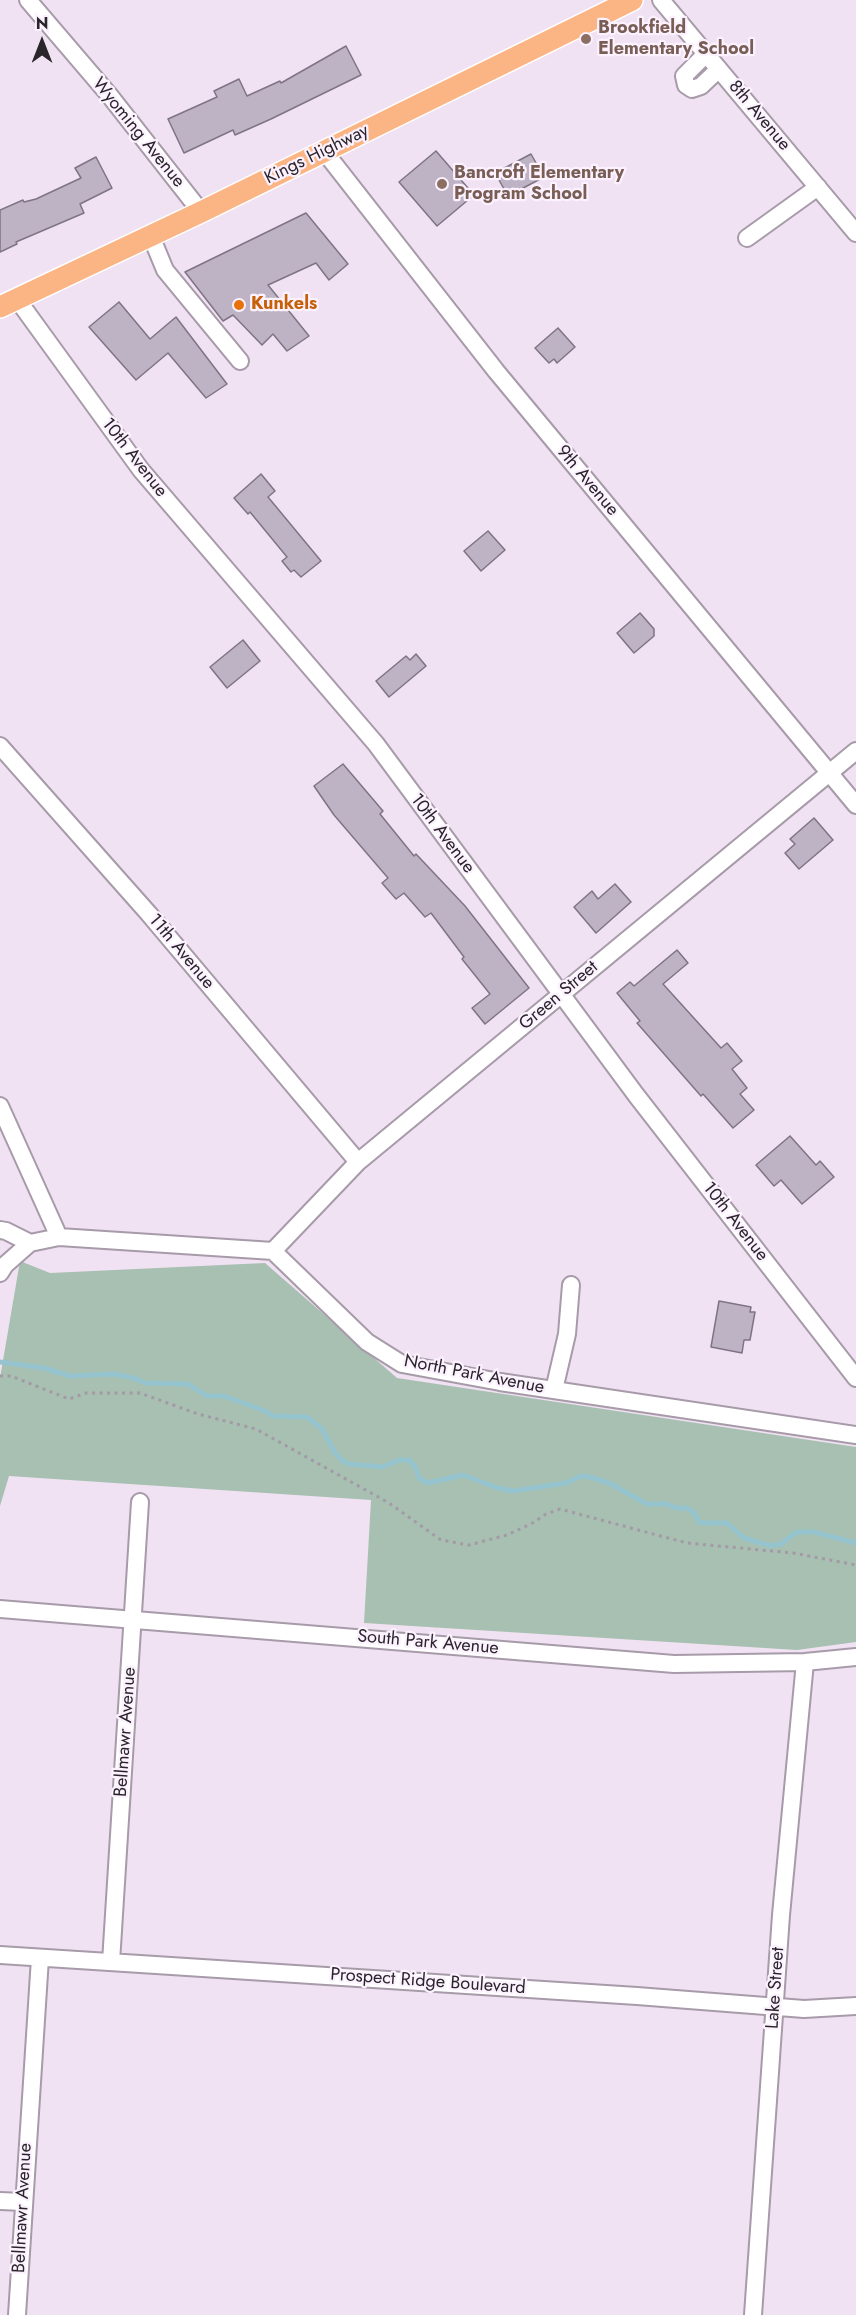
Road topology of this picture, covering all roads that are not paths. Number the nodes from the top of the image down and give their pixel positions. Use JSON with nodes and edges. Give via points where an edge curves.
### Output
{"nodes":[{"id":1,"x":28,"y":0,"type":"edge"},
{"id":2,"x":632,"y":0,"type":"edge"},
{"id":3,"x":661,"y":0,"type":"edge"},
{"id":4,"x":706,"y":54,"type":"junction"},
{"id":5,"x":719,"y":69,"type":"junction"},
{"id":6,"x":324,"y":152,"type":"junction"},
{"id":7,"x":818,"y":187,"type":"junction"},
{"id":8,"x":201,"y":212,"type":"junction"},
{"id":9,"x":856,"y":233,"type":"edge"},
{"id":10,"x":151,"y":236,"type":"junction"},
{"id":11,"x":747,"y":238,"type":"dead end"},
{"id":12,"x":9,"y":303,"type":"edge"},
{"id":13,"x":240,"y":361,"type":"dead end"},
{"id":14,"x":0,"y":746,"type":"edge"},
{"id":15,"x":856,"y":751,"type":"edge"},
{"id":16,"x":830,"y":773,"type":"junction"},
{"id":17,"x":856,"y":805,"type":"edge"},
{"id":18,"x":561,"y":994,"type":"junction"},
{"id":19,"x":0,"y":1106,"type":"edge"},
{"id":20,"x":358,"y":1162,"type":"junction"},
{"id":21,"x":0,"y":1230,"type":"edge"},
{"id":22,"x":59,"y":1237,"type":"junction"},
{"id":23,"x":30,"y":1243,"type":"junction"},
{"id":24,"x":273,"y":1251,"type":"junction"},
{"id":25,"x":0,"y":1273,"type":"edge"},
{"id":26,"x":571,"y":1285,"type":"dead end"},
{"id":27,"x":856,"y":1378,"type":"edge"},
{"id":28,"x":554,"y":1390,"type":"junction"},
{"id":29,"x":856,"y":1435,"type":"edge"},
{"id":30,"x":140,"y":1502,"type":"dead end"},
{"id":31,"x":0,"y":1609,"type":"edge"},
{"id":32,"x":133,"y":1621,"type":"junction"},
{"id":33,"x":856,"y":1657,"type":"edge"},
{"id":34,"x":805,"y":1662,"type":"junction"},
{"id":35,"x":0,"y":1955,"type":"edge"},
{"id":36,"x":39,"y":1958,"type":"junction"},
{"id":37,"x":111,"y":1962,"type":"junction"},
{"id":38,"x":856,"y":2006,"type":"edge"},
{"id":39,"x":775,"y":2007,"type":"junction"},
{"id":40,"x":0,"y":2200,"type":"edge"},
{"id":41,"x":23,"y":2202,"type":"junction"},
{"id":42,"x":17,"y":2315,"type":"edge"},
{"id":43,"x":24,"y":2315,"type":"edge"},
{"id":44,"x":753,"y":2315,"type":"edge"}],
"edges":[{"from":1,"to":8,"type":"street","name":"Wyoming Avenue"},
{"from":2,"to":6,"type":"main road","name":"Kings Highway"},
{"from":3,"to":4,"type":"street","name":"8th Avenue"},
{"from":4,"to":5,"type":"street","name":"8th Avenue"},
{"from":4,"to":5,"type":"street","via":[[684,76],[686,85],[692,89],[701,86]]},
{"from":5,"to":7,"type":"street","name":"8th Avenue"},
{"from":6,"to":8,"type":"main road","name":"Kings Highway"},
{"from":6,"to":16,"type":"street","name":"9th Avenue","via":[[496,370]]},
{"from":7,"to":9,"type":"street","name":"8th Avenue"},
{"from":7,"to":11,"type":"street"},
{"from":8,"to":10,"type":"main road","name":"Kings Highway"},
{"from":10,"to":12,"type":"main road","name":"Kings Highway"},
{"from":10,"to":13,"type":"street","via":[[165,270]]},
{"from":12,"to":18,"type":"street","name":"10th Avenue","via":[[141,470],[376,744]]},
{"from":14,"to":20,"type":"street","name":"11th Avenue","via":[[149,914]]},
{"from":15,"to":16,"type":"street","name":"Green Street"},
{"from":16,"to":17,"type":"street","name":"9th Avenue"},
{"from":16,"to":18,"type":"street","name":"Green Street"},
{"from":18,"to":20,"type":"street","name":"Green Street"},
{"from":18,"to":27,"type":"street","name":"10th Avenue"},
{"from":19,"to":22,"type":"street"},
{"from":20,"to":24,"type":"street","name":"Green Street"},
{"from":21,"to":23,"type":"street"},
{"from":22,"to":23,"type":"street"},
{"from":22,"to":24,"type":"street"},
{"from":23,"to":25,"type":"street","via":[[4,1264]]},
{"from":24,"to":28,"type":"street","name":"North Park Avenue","via":[[367,1342],[402,1364]]},
{"from":26,"to":28,"type":"street","via":[[567,1334]]},
{"from":28,"to":29,"type":"street","name":"North Park Avenue"},
{"from":30,"to":32,"type":"street","name":"Bellmawr Avenue"},
{"from":31,"to":32,"type":"street","name":"South Park Avenue"},
{"from":32,"to":34,"type":"street","name":"South Park Avenue","via":[[674,1664]]},
{"from":32,"to":37,"type":"street","name":"Bellmawr Avenue"},
{"from":33,"to":34,"type":"street","name":"South Park Avenue"},
{"from":34,"to":39,"type":"street","name":"Lake Street"},
{"from":35,"to":36,"type":"street","name":"Prospect Ridge Boulevard"},
{"from":36,"to":37,"type":"street","name":"Prospect Ridge Boulevard"},
{"from":36,"to":41,"type":"street","name":"Bellmawr Avenue"},
{"from":37,"to":39,"type":"street","name":"Prospect Ridge Boulevard"},
{"from":38,"to":39,"type":"street","name":"Prospect Ridge Boulevard"},
{"from":39,"to":44,"type":"street","name":"Lake Street"},
{"from":40,"to":41,"type":"street"},
{"from":41,"to":42,"type":"street","name":"Bellmawr Avenue"},
{"from":42,"to":43,"type":"street"}]}
